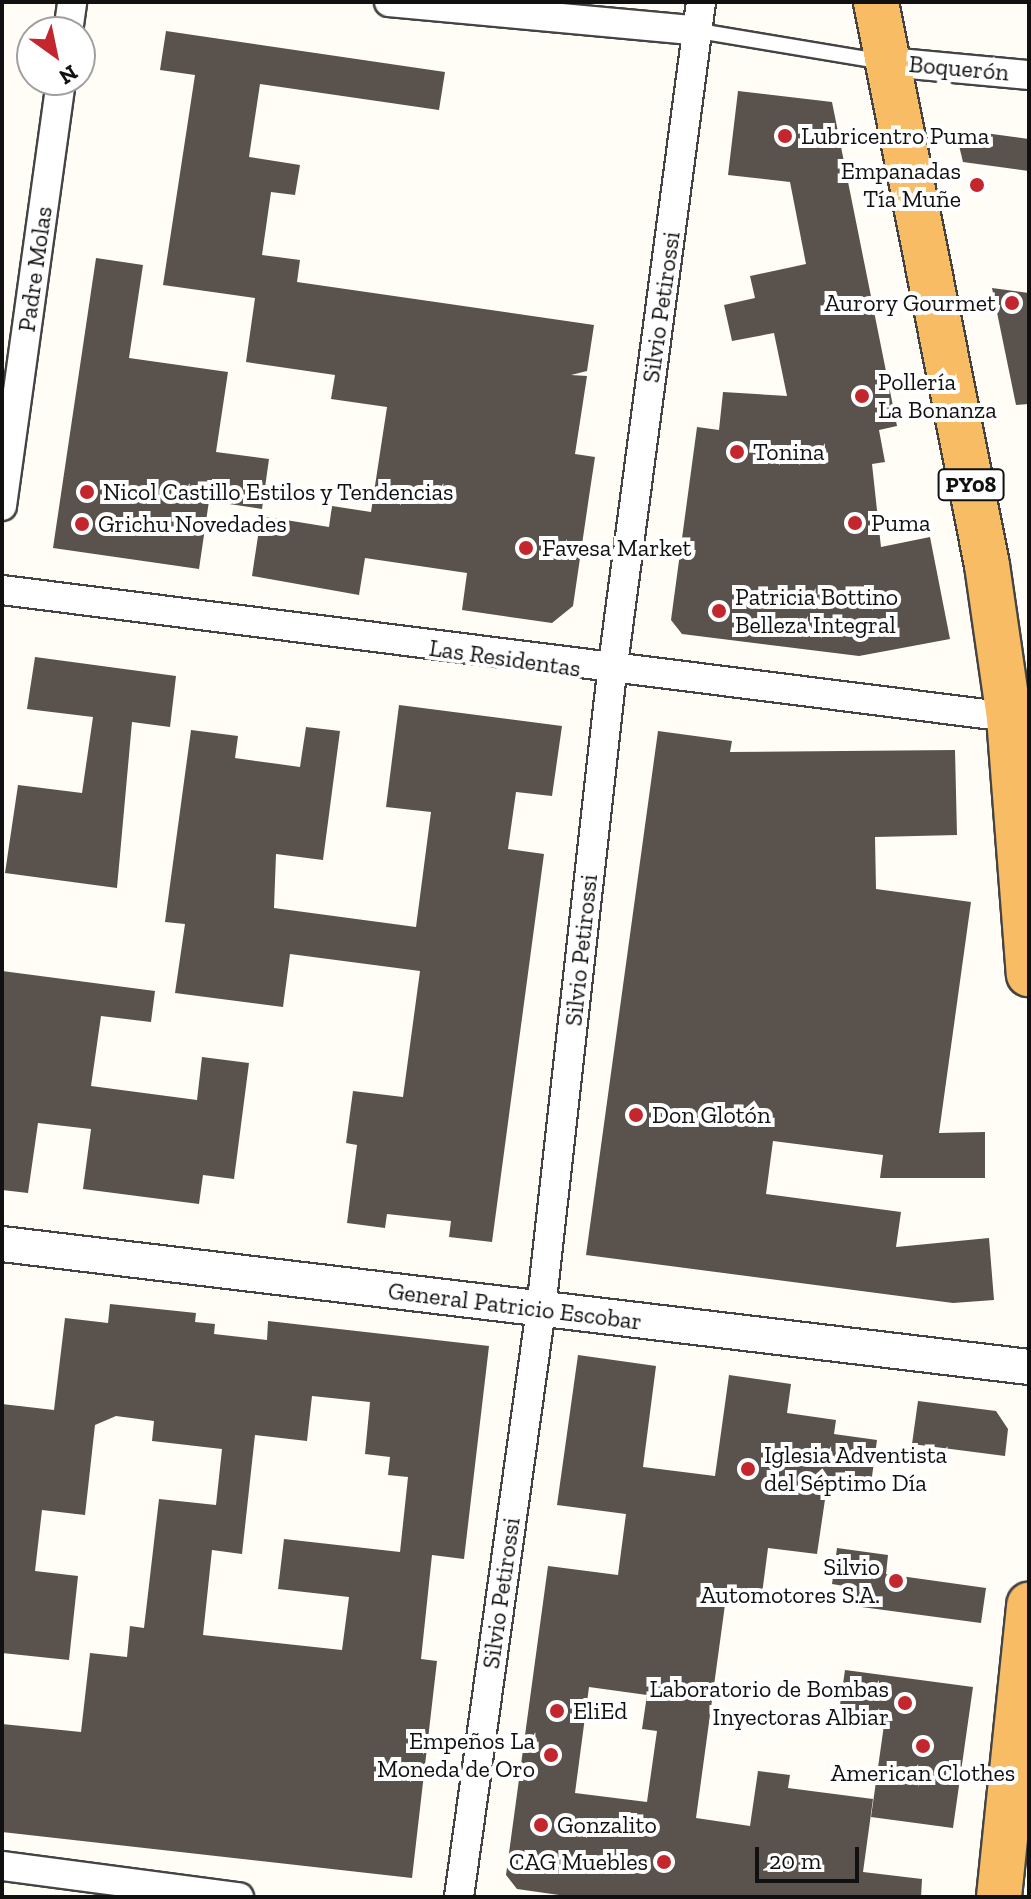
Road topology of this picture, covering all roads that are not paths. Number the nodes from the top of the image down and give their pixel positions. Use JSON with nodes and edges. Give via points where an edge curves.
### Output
{"nodes":[{"id":1,"x":389,"y":2,"type":"edge"},
{"id":2,"x":876,"y":2,"type":"edge"},
{"id":3,"x":704,"y":11,"type":"edge"},
{"id":4,"x":888,"y":62,"type":"junction"},
{"id":5,"x":1029,"y":75,"type":"edge"},
{"id":6,"x":59,"y":96,"type":"edge"},
{"id":7,"x":2,"y":506,"type":"edge"},
{"id":8,"x":2,"y":590,"type":"edge"},
{"id":9,"x":612,"y":672,"type":"junction"},
{"id":10,"x":1019,"y":718,"type":"edge"},
{"id":11,"x":1029,"y":974,"type":"edge"},
{"id":12,"x":2,"y":1244,"type":"edge"},
{"id":13,"x":541,"y":1309,"type":"junction"},
{"id":14,"x":1029,"y":1367,"type":"edge"},
{"id":15,"x":1029,"y":1605,"type":"edge"},
{"id":16,"x":2,"y":1866,"type":"edge"},
{"id":17,"x":239,"y":1897,"type":"edge"},
{"id":18,"x":459,"y":1897,"type":"edge"},
{"id":19,"x":999,"y":1897,"type":"edge"}],
"edges":[{"from":1,"to":3,"type":"street"},
{"from":2,"to":4,"type":"highway","number":"PY08"},
{"from":3,"to":4,"type":"lane"},
{"from":3,"to":9,"type":"street","name":"Silvio Petirossi"},
{"from":4,"to":5,"type":"street","name":"Boquerón"},
{"from":4,"to":10,"type":"highway","number":"PY08"},
{"from":6,"to":7,"type":"street","name":"Padre Molas"},
{"from":8,"to":9,"type":"street","name":"Las Residentas"},
{"from":9,"to":10,"type":"street","name":"Las Residentas"},
{"from":9,"to":13,"type":"street","name":"Silvio Petirossi"},
{"from":10,"to":11,"type":"highway","number":"PY08"},
{"from":12,"to":13,"type":"street","name":"General Patricio Escobar"},
{"from":13,"to":14,"type":"street","name":"General Patricio Escobar"},
{"from":13,"to":18,"type":"street","name":"Silvio Petirossi"},
{"from":15,"to":19,"type":"highway"},
{"from":16,"to":17,"type":"street"}]}
